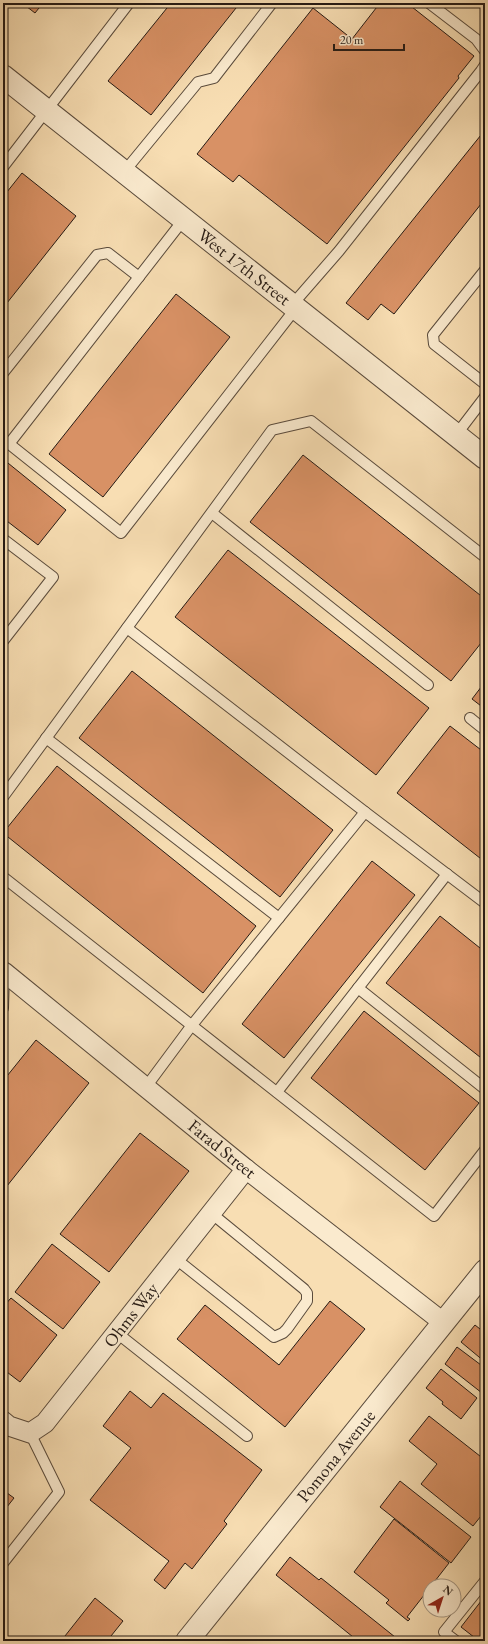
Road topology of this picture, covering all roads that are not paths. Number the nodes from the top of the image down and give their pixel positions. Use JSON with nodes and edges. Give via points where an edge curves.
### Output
{"nodes":[{"id":1,"x":129,"y":3,"type":"edge"},
{"id":2,"x":272,"y":3,"type":"edge"},
{"id":3,"x":429,"y":3,"type":"edge"},
{"id":4,"x":485,"y":51,"type":"edge"},
{"id":5,"x":485,"y":64,"type":"edge"},
{"id":6,"x":3,"y":76,"type":"edge"},
{"id":7,"x":46,"y":110,"type":"junction"},
{"id":8,"x":3,"y":167,"type":"edge"},
{"id":9,"x":124,"y":172,"type":"junction"},
{"id":10,"x":184,"y":219,"type":"junction"},
{"id":11,"x":485,"y":270,"type":"edge"},
{"id":12,"x":139,"y":277,"type":"junction"},
{"id":13,"x":294,"y":306,"type":"junction"},
{"id":14,"x":3,"y":373,"type":"edge"},
{"id":15,"x":485,"y":384,"type":"edge"},
{"id":16,"x":485,"y":397,"type":"edge"},
{"id":17,"x":456,"y":435,"type":"junction"},
{"id":18,"x":6,"y":442,"type":"edge"},
{"id":19,"x":485,"y":458,"type":"edge"},
{"id":20,"x":212,"y":513,"type":"junction"},
{"id":21,"x":3,"y":539,"type":"edge"},
{"id":22,"x":485,"y":557,"type":"edge"},
{"id":23,"x":127,"y":628,"type":"junction"},
{"id":24,"x":3,"y":641,"type":"edge"},
{"id":25,"x":428,"y":685,"type":"dead end"},
{"id":26,"x":470,"y":718,"type":"dead end"},
{"id":27,"x":485,"y":730,"type":"edge"},
{"id":28,"x":46,"y":738,"type":"junction"},
{"id":29,"x":3,"y":797,"type":"edge"},
{"id":30,"x":365,"y":812,"type":"junction"},
{"id":31,"x":447,"y":874,"type":"junction"},
{"id":32,"x":3,"y":877,"type":"edge"},
{"id":33,"x":485,"y":903,"type":"edge"},
{"id":34,"x":279,"y":918,"type":"junction"},
{"id":35,"x":4,"y":972,"type":"edge"},
{"id":36,"x":358,"y":988,"type":"junction"},
{"id":37,"x":3,"y":1008,"type":"edge"},
{"id":38,"x":192,"y":1025,"type":"junction"},
{"id":39,"x":146,"y":1087,"type":"junction"},
{"id":40,"x":485,"y":1089,"type":"edge"},
{"id":41,"x":277,"y":1092,"type":"junction"},
{"id":42,"x":485,"y":1150,"type":"edge"},
{"id":43,"x":246,"y":1169,"type":"junction"},
{"id":44,"x":211,"y":1213,"type":"junction"},
{"id":45,"x":176,"y":1259,"type":"junction"},
{"id":46,"x":485,"y":1271,"type":"edge"},
{"id":47,"x":444,"y":1323,"type":"junction"},
{"id":48,"x":117,"y":1333,"type":"junction"},
{"id":49,"x":3,"y":1421,"type":"edge"},
{"id":50,"x":30,"y":1433,"type":"junction"},
{"id":51,"x":247,"y":1436,"type":"dead end"},
{"id":52,"x":3,"y":1563,"type":"edge"},
{"id":53,"x":485,"y":1581,"type":"edge"},
{"id":54,"x":187,"y":1641,"type":"edge"},
{"id":55,"x":456,"y":1641,"type":"edge"}],
"edges":[{"from":1,"to":7,"type":"lane"},
{"from":2,"to":9,"type":"lane","via":[[214,78],[198,82]]},
{"from":3,"to":4,"type":"lane","via":[[476,39]]},
{"from":5,"to":13,"type":"lane"},
{"from":6,"to":7,"type":"street","name":"West 17th Street"},
{"from":7,"to":8,"type":"lane"},
{"from":7,"to":9,"type":"street","name":"West 17th Street"},
{"from":9,"to":10,"type":"street","name":"West 17th Street"},
{"from":10,"to":12,"type":"lane"},
{"from":10,"to":13,"type":"street","name":"West 17th Street"},
{"from":11,"to":15,"type":"lane","via":[[433,335],[434,344]]},
{"from":12,"to":14,"type":"lane","via":[[108,253],[97,255]]},
{"from":12,"to":18,"type":"lane"},
{"from":13,"to":17,"type":"street","name":"West 17th Street"},
{"from":13,"to":18,"type":"lane","via":[[121,534]]},
{"from":16,"to":17,"type":"lane"},
{"from":17,"to":19,"type":"street","name":"West 17th Street"},
{"from":20,"to":22,"type":"lane","via":[[272,430],[311,421]]},
{"from":20,"to":23,"type":"lane"},
{"from":20,"to":25,"type":"lane"},
{"from":21,"to":24,"type":"lane","via":[[53,577]]},
{"from":23,"to":28,"type":"lane"},
{"from":23,"to":30,"type":"lane"},
{"from":26,"to":27,"type":"lane"},
{"from":28,"to":29,"type":"lane"},
{"from":28,"to":34,"type":"lane"},
{"from":30,"to":31,"type":"lane"},
{"from":30,"to":34,"type":"lane"},
{"from":31,"to":33,"type":"lane"},
{"from":31,"to":36,"type":"lane"},
{"from":32,"to":38,"type":"lane"},
{"from":34,"to":38,"type":"lane"},
{"from":35,"to":37,"type":"lane"},
{"from":35,"to":39,"type":"street","name":"Farad Street"},
{"from":36,"to":40,"type":"lane"},
{"from":36,"to":41,"type":"lane"},
{"from":38,"to":39,"type":"lane"},
{"from":38,"to":41,"type":"lane"},
{"from":39,"to":43,"type":"street","name":"Farad Street"},
{"from":41,"to":42,"type":"lane","via":[[434,1216]]},
{"from":43,"to":44,"type":"street","name":"Ohms Way"},
{"from":43,"to":47,"type":"street","name":"Farad Street"},
{"from":44,"to":45,"type":"street","name":"Ohms Way"},
{"from":44,"to":45,"type":"lane","via":[[307,1293],[307,1301],[287,1329],[274,1337]]},
{"from":45,"to":48,"type":"street","name":"Ohms Way"},
{"from":46,"to":47,"type":"street","name":"Pomona Avenue"},
{"from":47,"to":54,"type":"street","name":"Pomona Avenue"},
{"from":48,"to":50,"type":"street","name":"Ohms Way","via":[[45,1424]]},
{"from":48,"to":51,"type":"lane"},
{"from":49,"to":50,"type":"street","via":[[9,1426]]},
{"from":50,"to":52,"type":"lane","via":[[59,1492]]},
{"from":53,"to":55,"type":"lane","via":[[444,1632]]}]}
